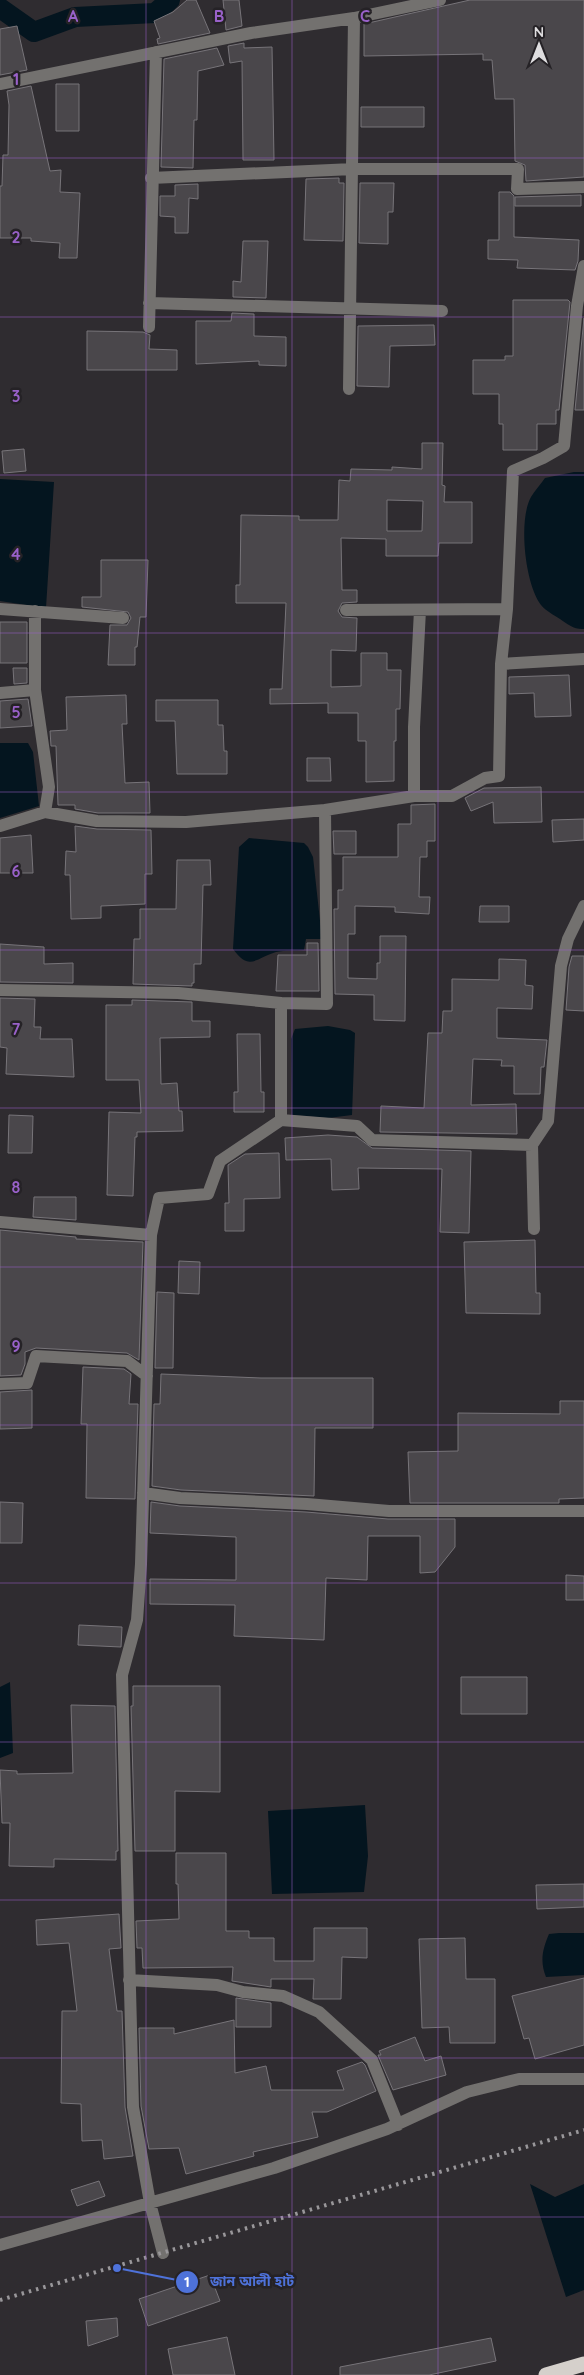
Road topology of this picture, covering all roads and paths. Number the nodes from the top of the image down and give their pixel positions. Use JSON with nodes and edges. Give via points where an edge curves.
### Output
{"nodes":[{"id":1,"x":440,"y":0,"type":"edge"},
{"id":2,"x":354,"y":18,"type":"junction"},
{"id":3,"x":156,"y":52,"type":"junction"},
{"id":4,"x":0,"y":84,"type":"edge"},
{"id":5,"x":353,"y":169,"type":"junction"},
{"id":6,"x":151,"y":178,"type":"junction"},
{"id":7,"x":584,"y":187,"type":"edge"},
{"id":8,"x":584,"y":266,"type":"edge"},
{"id":9,"x":149,"y":303,"type":"junction"},
{"id":10,"x":350,"y":308,"type":"junction"},
{"id":11,"x":442,"y":311,"type":"dead end"},
{"id":12,"x":149,"y":327,"type":"dead end"},
{"id":13,"x":348,"y":389,"type":"dead end"},
{"id":14,"x":0,"y":609,"type":"edge"},
{"id":15,"x":507,"y":609,"type":"junction"},
{"id":16,"x":346,"y":610,"type":"dead end"},
{"id":17,"x":420,"y":610,"type":"junction"},
{"id":18,"x":35,"y":611,"type":"junction"},
{"id":19,"x":123,"y":618,"type":"dead end"},
{"id":20,"x":584,"y":659,"type":"edge"},
{"id":21,"x":501,"y":664,"type":"junction"},
{"id":22,"x":35,"y":690,"type":"junction"},
{"id":23,"x":0,"y":693,"type":"edge"},
{"id":24,"x":414,"y":796,"type":"junction"},
{"id":25,"x":325,"y":810,"type":"junction"},
{"id":26,"x":45,"y":812,"type":"junction"},
{"id":27,"x":0,"y":826,"type":"edge"},
{"id":28,"x":584,"y":906,"type":"edge"},
{"id":29,"x":0,"y":990,"type":"edge"},
{"id":30,"x":281,"y":1003,"type":"junction"},
{"id":31,"x":281,"y":1120,"type":"junction"},
{"id":32,"x":532,"y":1145,"type":"junction"},
{"id":33,"x":0,"y":1222,"type":"edge"},
{"id":34,"x":534,"y":1229,"type":"dead end"},
{"id":35,"x":151,"y":1235,"type":"junction"},
{"id":36,"x":147,"y":1376,"type":"junction"},
{"id":37,"x":0,"y":1384,"type":"edge"},
{"id":38,"x":142,"y":1493,"type":"junction"},
{"id":39,"x":584,"y":1511,"type":"edge"},
{"id":40,"x":129,"y":1980,"type":"junction"},
{"id":41,"x":584,"y":2079,"type":"edge"},
{"id":42,"x":398,"y":2125,"type":"junction"},
{"id":43,"x":150,"y":2203,"type":"junction"},
{"id":44,"x":0,"y":2245,"type":"edge"},
{"id":45,"x":164,"y":2253,"type":"dead end"},
{"id":46,"x":584,"y":2364,"type":"edge"},
{"id":47,"x":546,"y":2375,"type":"edge"}],
"edges":[{"from":1,"to":2,"type":"street"},
{"from":2,"to":3,"type":"street","via":[[250,33]]},
{"from":2,"to":5,"type":"street"},
{"from":3,"to":4,"type":"street"},
{"from":3,"to":6,"type":"street"},
{"from":5,"to":6,"type":"street"},
{"from":5,"to":7,"type":"street","via":[[518,169],[517,189]]},
{"from":5,"to":10,"type":"street"},
{"from":6,"to":9,"type":"street"},
{"from":8,"to":15,"type":"street","via":[[577,306],[564,446],[513,471]]},
{"from":9,"to":10,"type":"street"},
{"from":9,"to":12,"type":"street"},
{"from":10,"to":11,"type":"street"},
{"from":10,"to":13,"type":"street"},
{"from":14,"to":18,"type":"street"},
{"from":15,"to":17,"type":"street"},
{"from":15,"to":21,"type":"street"},
{"from":16,"to":17,"type":"street"},
{"from":17,"to":24,"type":"street"},
{"from":18,"to":19,"type":"street"},
{"from":18,"to":22,"type":"street"},
{"from":20,"to":21,"type":"street"},
{"from":21,"to":24,"type":"street","via":[[499,776],[485,778],[452,796]]},
{"from":22,"to":23,"type":"street"},
{"from":22,"to":26,"type":"street","via":[[49,788]]},
{"from":24,"to":25,"type":"street"},
{"from":25,"to":26,"type":"street","via":[[186,822],[97,822]]},
{"from":25,"to":30,"type":"street","via":[[327,1004]]},
{"from":26,"to":27,"type":"street"},
{"from":28,"to":32,"type":"street","via":[[568,939],[561,966],[548,1121]]},
{"from":29,"to":30,"type":"street","via":[[178,993]]},
{"from":30,"to":31,"type":"street"},
{"from":31,"to":32,"type":"street","via":[[356,1126],[372,1140]]},
{"from":31,"to":35,"type":"street","via":[[220,1160],[208,1194],[159,1198]]},
{"from":32,"to":34,"type":"street"},
{"from":33,"to":35,"type":"street"},
{"from":35,"to":36,"type":"street"},
{"from":36,"to":37,"type":"street","via":[[128,1361],[36,1356],[27,1383]]},
{"from":36,"to":38,"type":"street"},
{"from":38,"to":39,"type":"street","via":[[389,1511]]},
{"from":38,"to":40,"type":"street","via":[[137,1620],[122,1675]]},
{"from":40,"to":42,"type":"street","via":[[217,1985],[243,1992],[283,1996],[319,2012],[372,2060]]},
{"from":40,"to":43,"type":"street","via":[[133,2107]]},
{"from":41,"to":42,"type":"street","via":[[510,2081],[467,2092]]},
{"from":42,"to":43,"type":"street","via":[[274,2168]]},
{"from":43,"to":44,"type":"street"},
{"from":43,"to":45,"type":"street"},
{"from":46,"to":47,"type":"highway"}]}
